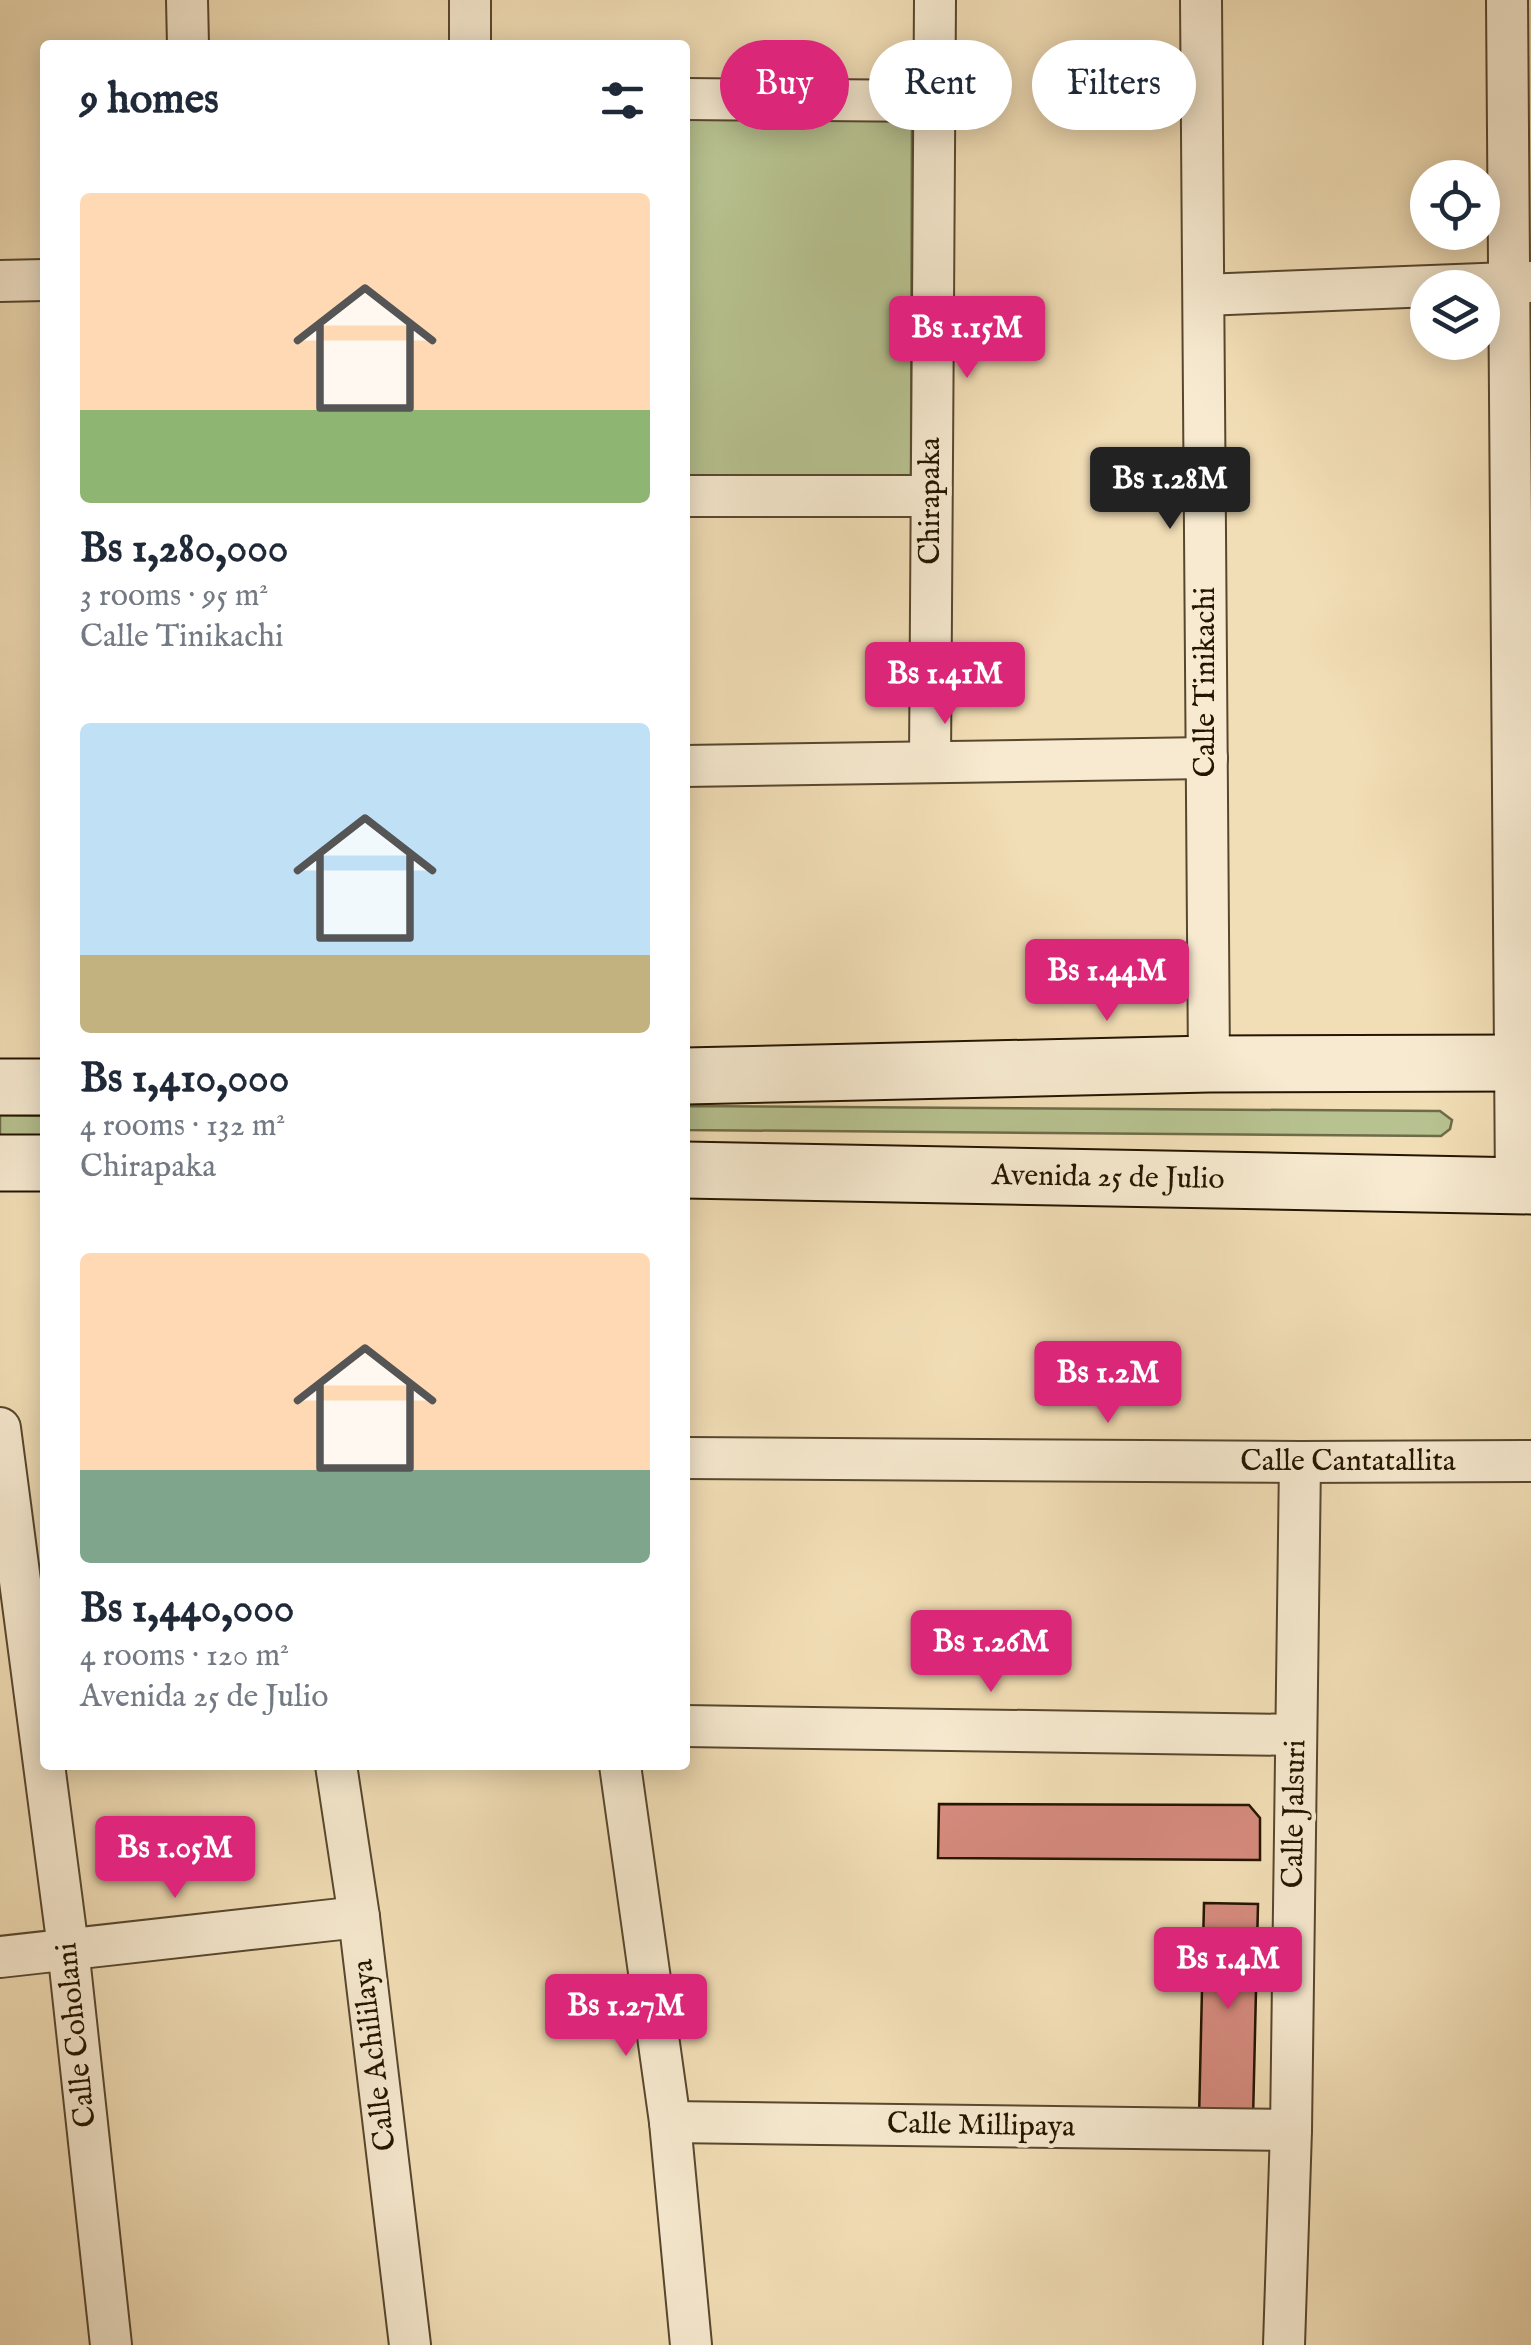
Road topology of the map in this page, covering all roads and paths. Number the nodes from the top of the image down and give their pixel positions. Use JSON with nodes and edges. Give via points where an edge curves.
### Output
{"nodes":[{"id":1,"x":187,"y":0,"type":"edge"},
{"id":2,"x":470,"y":0,"type":"edge"},
{"id":3,"x":935,"y":0,"type":"edge"},
{"id":4,"x":1202,"y":0,"type":"edge"},
{"id":5,"x":1507,"y":0,"type":"edge"},
{"id":6,"x":188,"y":40,"type":"edge"},
{"id":7,"x":470,"y":40,"type":"edge"},
{"id":8,"x":935,"y":40,"type":"edge"},
{"id":9,"x":690,"y":99,"type":"edge"},
{"id":10,"x":869,"y":100,"type":"edge"},
{"id":11,"x":934,"y":130,"type":"edge"},
{"id":12,"x":40,"y":280,"type":"edge"},
{"id":13,"x":0,"y":281,"type":"edge"},
{"id":14,"x":1520,"y":282,"type":"edge"},
{"id":15,"x":1204,"y":294,"type":"junction"},
{"id":16,"x":690,"y":496,"type":"edge"},
{"id":17,"x":931,"y":496,"type":"junction"},
{"id":18,"x":1206,"y":758,"type":"junction"},
{"id":19,"x":930,"y":762,"type":"junction"},
{"id":20,"x":690,"y":766,"type":"edge"},
{"id":21,"x":1523,"y":1063,"type":"edge"},
{"id":22,"x":1209,"y":1064,"type":"junction"},
{"id":23,"x":690,"y":1076,"type":"edge"},
{"id":24,"x":0,"y":1087,"type":"edge"},
{"id":25,"x":40,"y":1087,"type":"edge"},
{"id":26,"x":0,"y":1163,"type":"edge"},
{"id":27,"x":40,"y":1163,"type":"edge"},
{"id":28,"x":690,"y":1170,"type":"edge"},
{"id":29,"x":1523,"y":1186,"type":"edge"},
{"id":30,"x":0,"y":1428,"type":"edge"},
{"id":31,"x":690,"y":1458,"type":"edge"},
{"id":32,"x":1531,"y":1461,"type":"edge"},
{"id":33,"x":1300,"y":1462,"type":"junction"},
{"id":34,"x":690,"y":1726,"type":"edge"},
{"id":35,"x":40,"y":1734,"type":"edge"},
{"id":36,"x":1296,"y":1735,"type":"junction"},
{"id":37,"x":45,"y":1770,"type":"edge"},
{"id":38,"x":337,"y":1770,"type":"edge"},
{"id":39,"x":621,"y":1770,"type":"edge"},
{"id":40,"x":359,"y":1916,"type":"junction"},
{"id":41,"x":68,"y":1948,"type":"junction"},
{"id":42,"x":0,"y":1956,"type":"edge"},
{"id":43,"x":670,"y":2122,"type":"junction"},
{"id":44,"x":1291,"y":2130,"type":"junction"},
{"id":45,"x":111,"y":2345,"type":"edge"},
{"id":46,"x":410,"y":2345,"type":"edge"},
{"id":47,"x":691,"y":2345,"type":"edge"},
{"id":48,"x":1284,"y":2345,"type":"edge"}],
"edges":[{"from":1,"to":6,"type":"street"},
{"from":2,"to":7,"type":"street"},
{"from":3,"to":8,"type":"street","name":"Chirapaka"},
{"from":4,"to":15,"type":"street","name":"Calle Tinikachi"},
{"from":5,"to":14,"type":"street"},
{"from":9,"to":10,"type":"street"},
{"from":11,"to":17,"type":"street","name":"Chirapaka"},
{"from":12,"to":13,"type":"street"},
{"from":14,"to":15,"type":"street"},
{"from":14,"to":21,"type":"street"},
{"from":15,"to":18,"type":"street","name":"Calle Tinikachi"},
{"from":16,"to":17,"type":"street"},
{"from":17,"to":19,"type":"street","name":"Chirapaka"},
{"from":18,"to":19,"type":"street"},
{"from":18,"to":22,"type":"street","name":"Calle Tinikachi"},
{"from":19,"to":20,"type":"street"},
{"from":21,"to":22,"type":"main road"},
{"from":21,"to":29,"type":"street"},
{"from":22,"to":23,"type":"main road"},
{"from":24,"to":25,"type":"main road"},
{"from":26,"to":27,"type":"main road"},
{"from":28,"to":29,"type":"main road","name":"Avenida 25 de Julio"},
{"from":30,"to":35,"type":"street","name":"Calle Coholani"},
{"from":31,"to":33,"type":"street","name":"Calle Cantatallita"},
{"from":32,"to":33,"type":"street","name":"Calle Cantatallita"},
{"from":33,"to":36,"type":"street","name":"Calle Jalsuri"},
{"from":34,"to":36,"type":"street"},
{"from":36,"to":44,"type":"street","name":"Calle Jalsuri"},
{"from":37,"to":41,"type":"street","name":"Calle Coholani"},
{"from":38,"to":40,"type":"street","name":"Calle Achililaya"},
{"from":39,"to":43,"type":"street"},
{"from":40,"to":41,"type":"street"},
{"from":40,"to":46,"type":"street","name":"Calle Achililaya"},
{"from":41,"to":42,"type":"street"},
{"from":41,"to":45,"type":"street","name":"Calle Coholani"},
{"from":43,"to":44,"type":"street","name":"Calle Millipaya"},
{"from":43,"to":47,"type":"street"},
{"from":44,"to":48,"type":"street","name":"Calle Jalsuri"}]}
